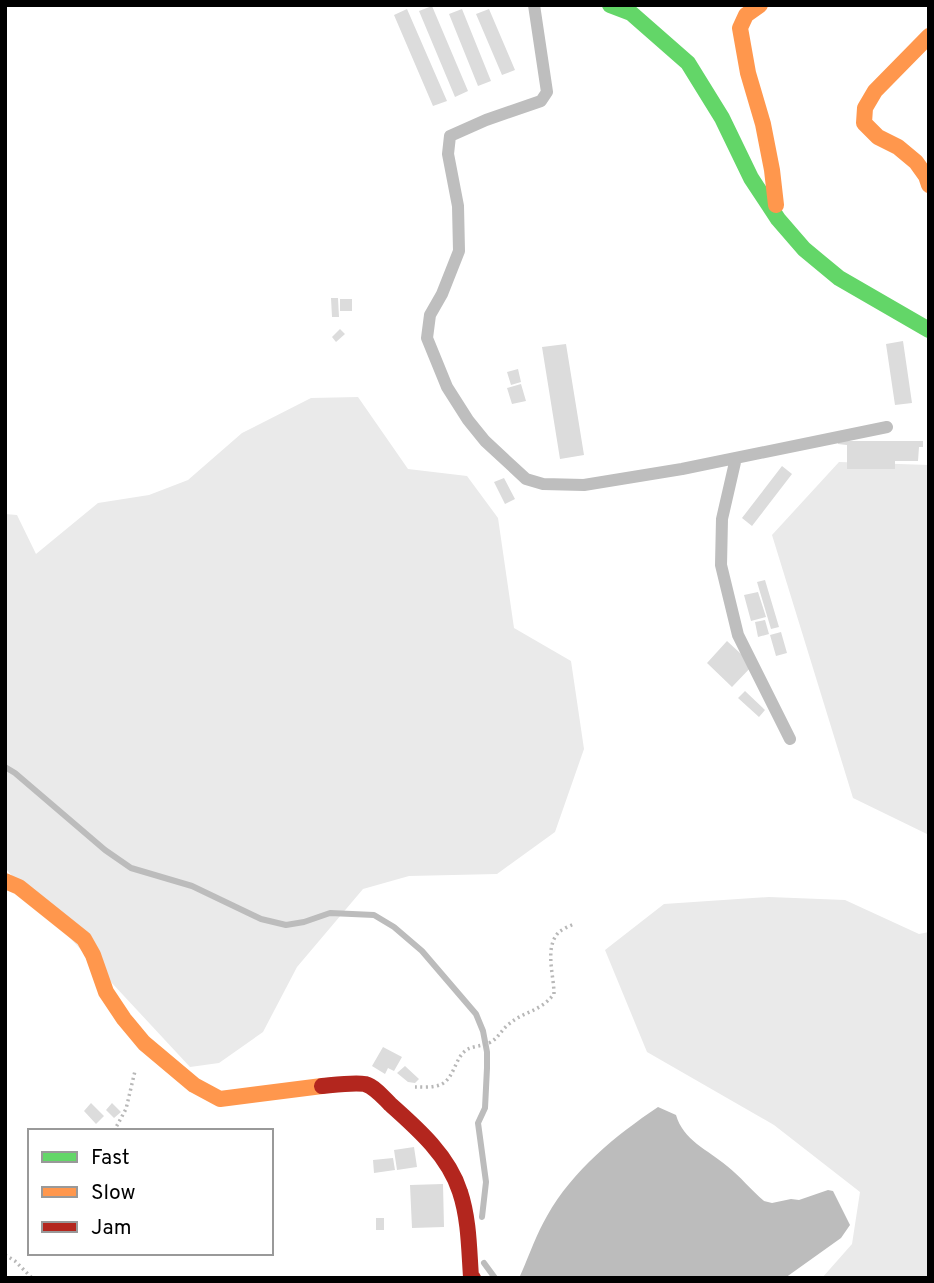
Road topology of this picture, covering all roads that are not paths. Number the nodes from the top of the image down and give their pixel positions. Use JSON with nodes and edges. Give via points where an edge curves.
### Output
{"nodes":[{"id":1,"x":534,"y":5,"type":"edge"},
{"id":2,"x":610,"y":5,"type":"edge"},
{"id":3,"x":760,"y":5,"type":"edge"},
{"id":4,"x":929,"y":36,"type":"edge"},
{"id":5,"x":929,"y":185,"type":"edge"},
{"id":6,"x":778,"y":219,"type":"junction"},
{"id":7,"x":929,"y":330,"type":"edge"},
{"id":8,"x":887,"y":427,"type":"dead end"},
{"id":9,"x":736,"y":458,"type":"junction"},
{"id":10,"x":790,"y":738,"type":"dead end"},
{"id":11,"x":5,"y":881,"type":"edge"},
{"id":12,"x":473,"y":1278,"type":"edge"}],
"edges":[{"from":1,"to":9,"type":"lane","via":[[547,92],[541,101],[450,136],[459,251],[430,315],[427,338],[436,363],[457,404],[485,440],[526,479],[584,485]]},
{"from":2,"to":6,"type":"street","via":[[631,13],[688,64]]},
{"from":3,"to":6,"type":"street","via":[[746,15],[740,28],[763,124]]},
{"from":4,"to":5,"type":"street","via":[[875,91],[865,108],[864,123],[877,138],[916,162]]},
{"from":6,"to":7,"type":"street","via":[[839,278]]},
{"from":8,"to":9,"type":"lane"},
{"from":9,"to":10,"type":"lane","via":[[722,519],[721,565],[738,635]]},
{"from":11,"to":12,"type":"street","via":[[19,887],[83,939],[106,992],[124,1019],[194,1085],[220,1099],[332,1085],[364,1084],[374,1089],[429,1142],[457,1182]]}]}
